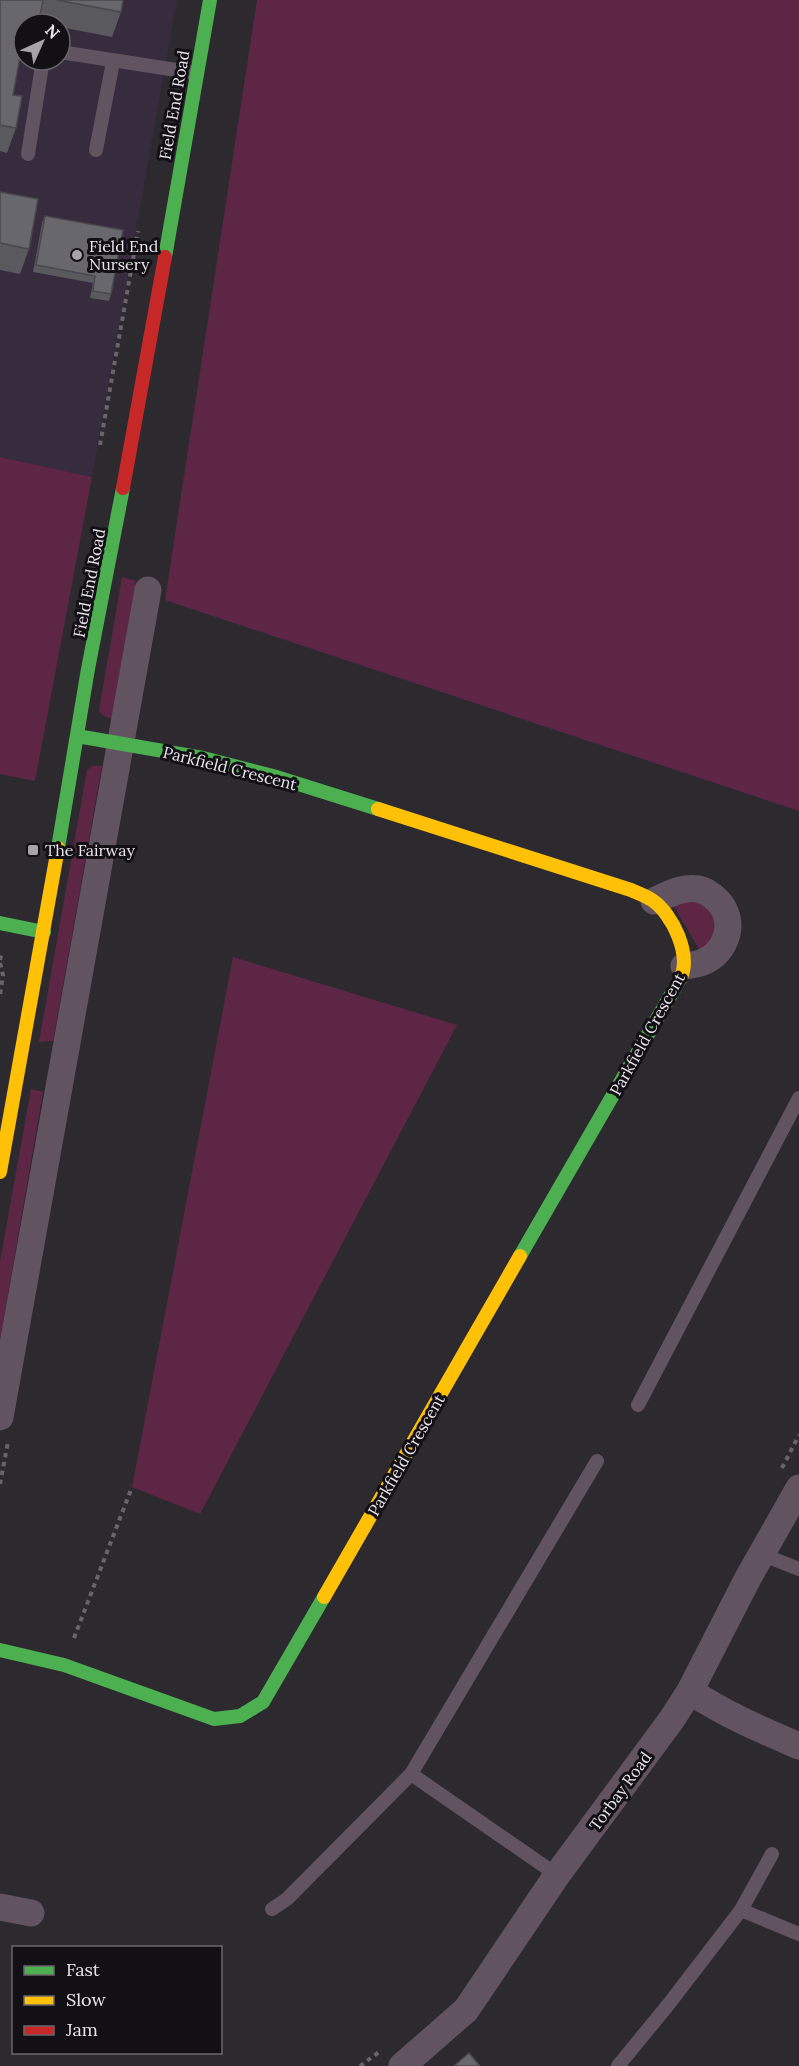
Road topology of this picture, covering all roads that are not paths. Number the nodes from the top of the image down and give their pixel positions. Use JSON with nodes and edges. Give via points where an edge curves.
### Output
{"nodes":[{"id":1,"x":210,"y":0,"type":"edge"},
{"id":2,"x":72,"y":54,"type":"edge"},
{"id":3,"x":113,"y":62,"type":"junction"},
{"id":4,"x":41,"y":72,"type":"edge"},
{"id":5,"x":196,"y":73,"type":"junction"},
{"id":6,"x":96,"y":150,"type":"dead end"},
{"id":7,"x":28,"y":154,"type":"dead end"},
{"id":8,"x":148,"y":590,"type":"dead end"},
{"id":9,"x":77,"y":736,"type":"junction"},
{"id":10,"x":121,"y":743,"type":"junction"},
{"id":11,"x":654,"y":901,"type":"junction"},
{"id":12,"x":0,"y":923,"type":"edge"},
{"id":13,"x":44,"y":932,"type":"junction"},
{"id":14,"x":684,"y":966,"type":"junction"},
{"id":15,"x":799,"y":1098,"type":"edge"},
{"id":16,"x":0,"y":1172,"type":"edge"},
{"id":17,"x":638,"y":1405,"type":"dead end"},
{"id":18,"x":0,"y":1417,"type":"edge"},
{"id":19,"x":597,"y":1461,"type":"dead end"},
{"id":20,"x":788,"y":1481,"type":"edge"},
{"id":21,"x":762,"y":1554,"type":"junction"},
{"id":22,"x":799,"y":1569,"type":"edge"},
{"id":23,"x":0,"y":1650,"type":"edge"},
{"id":24,"x":690,"y":1691,"type":"junction"},
{"id":25,"x":799,"y":1746,"type":"edge"},
{"id":26,"x":411,"y":1774,"type":"junction"},
{"id":27,"x":772,"y":1854,"type":"dead end"},
{"id":28,"x":557,"y":1875,"type":"junction"},
{"id":29,"x":0,"y":1907,"type":"edge"},
{"id":30,"x":272,"y":1909,"type":"dead end"},
{"id":31,"x":741,"y":1910,"type":"junction"},
{"id":32,"x":31,"y":1913,"type":"dead end"},
{"id":33,"x":799,"y":1934,"type":"edge"},
{"id":34,"x":395,"y":2056,"type":"edge"},
{"id":35,"x":618,"y":2066,"type":"edge"}],
"edges":[{"from":1,"to":5,"type":"street","name":"Field End Road"},
{"from":2,"to":3,"type":"lane"},
{"from":3,"to":5,"type":"lane"},
{"from":3,"to":6,"type":"lane"},
{"from":4,"to":7,"type":"lane"},
{"from":5,"to":9,"type":"street","name":"Field End Road","via":[[139,409]]},
{"from":8,"to":10,"type":"street"},
{"from":9,"to":10,"type":"street","name":"Parkfield Crescent"},
{"from":9,"to":13,"type":"street","name":"Field End Road"},
{"from":10,"to":11,"type":"street","name":"Parkfield Crescent","via":[[203,758],[273,777],[630,890]]},
{"from":10,"to":18,"type":"street"},
{"from":11,"to":14,"type":"street","name":"Parkfield Crescent","via":[[681,941]]},
{"from":11,"to":14,"type":"street","name":"Parkfield Crescent","via":[[698,889],[712,896],[729,919],[721,948],[700,964]]},
{"from":12,"to":13,"type":"street"},
{"from":13,"to":16,"type":"street","name":"Field End Road"},
{"from":14,"to":23,"type":"street","name":"Parkfield Crescent","via":[[682,976],[263,1702],[246,1715],[231,1720],[214,1719],[64,1665]]},
{"from":15,"to":17,"type":"lane"},
{"from":19,"to":26,"type":"lane"},
{"from":20,"to":21,"type":"street","name":"Torbay Road"},
{"from":21,"to":22,"type":"lane"},
{"from":21,"to":24,"type":"street","name":"Torbay Road"},
{"from":24,"to":25,"type":"street"},
{"from":24,"to":28,"type":"street","name":"Torbay Road"},
{"from":26,"to":28,"type":"lane"},
{"from":26,"to":30,"type":"lane","via":[[287,1899]]},
{"from":27,"to":31,"type":"lane"},
{"from":28,"to":34,"type":"street","name":"Torbay Road","via":[[466,2010]]},
{"from":29,"to":32,"type":"street"},
{"from":31,"to":33,"type":"lane"},
{"from":31,"to":35,"type":"lane"}]}
